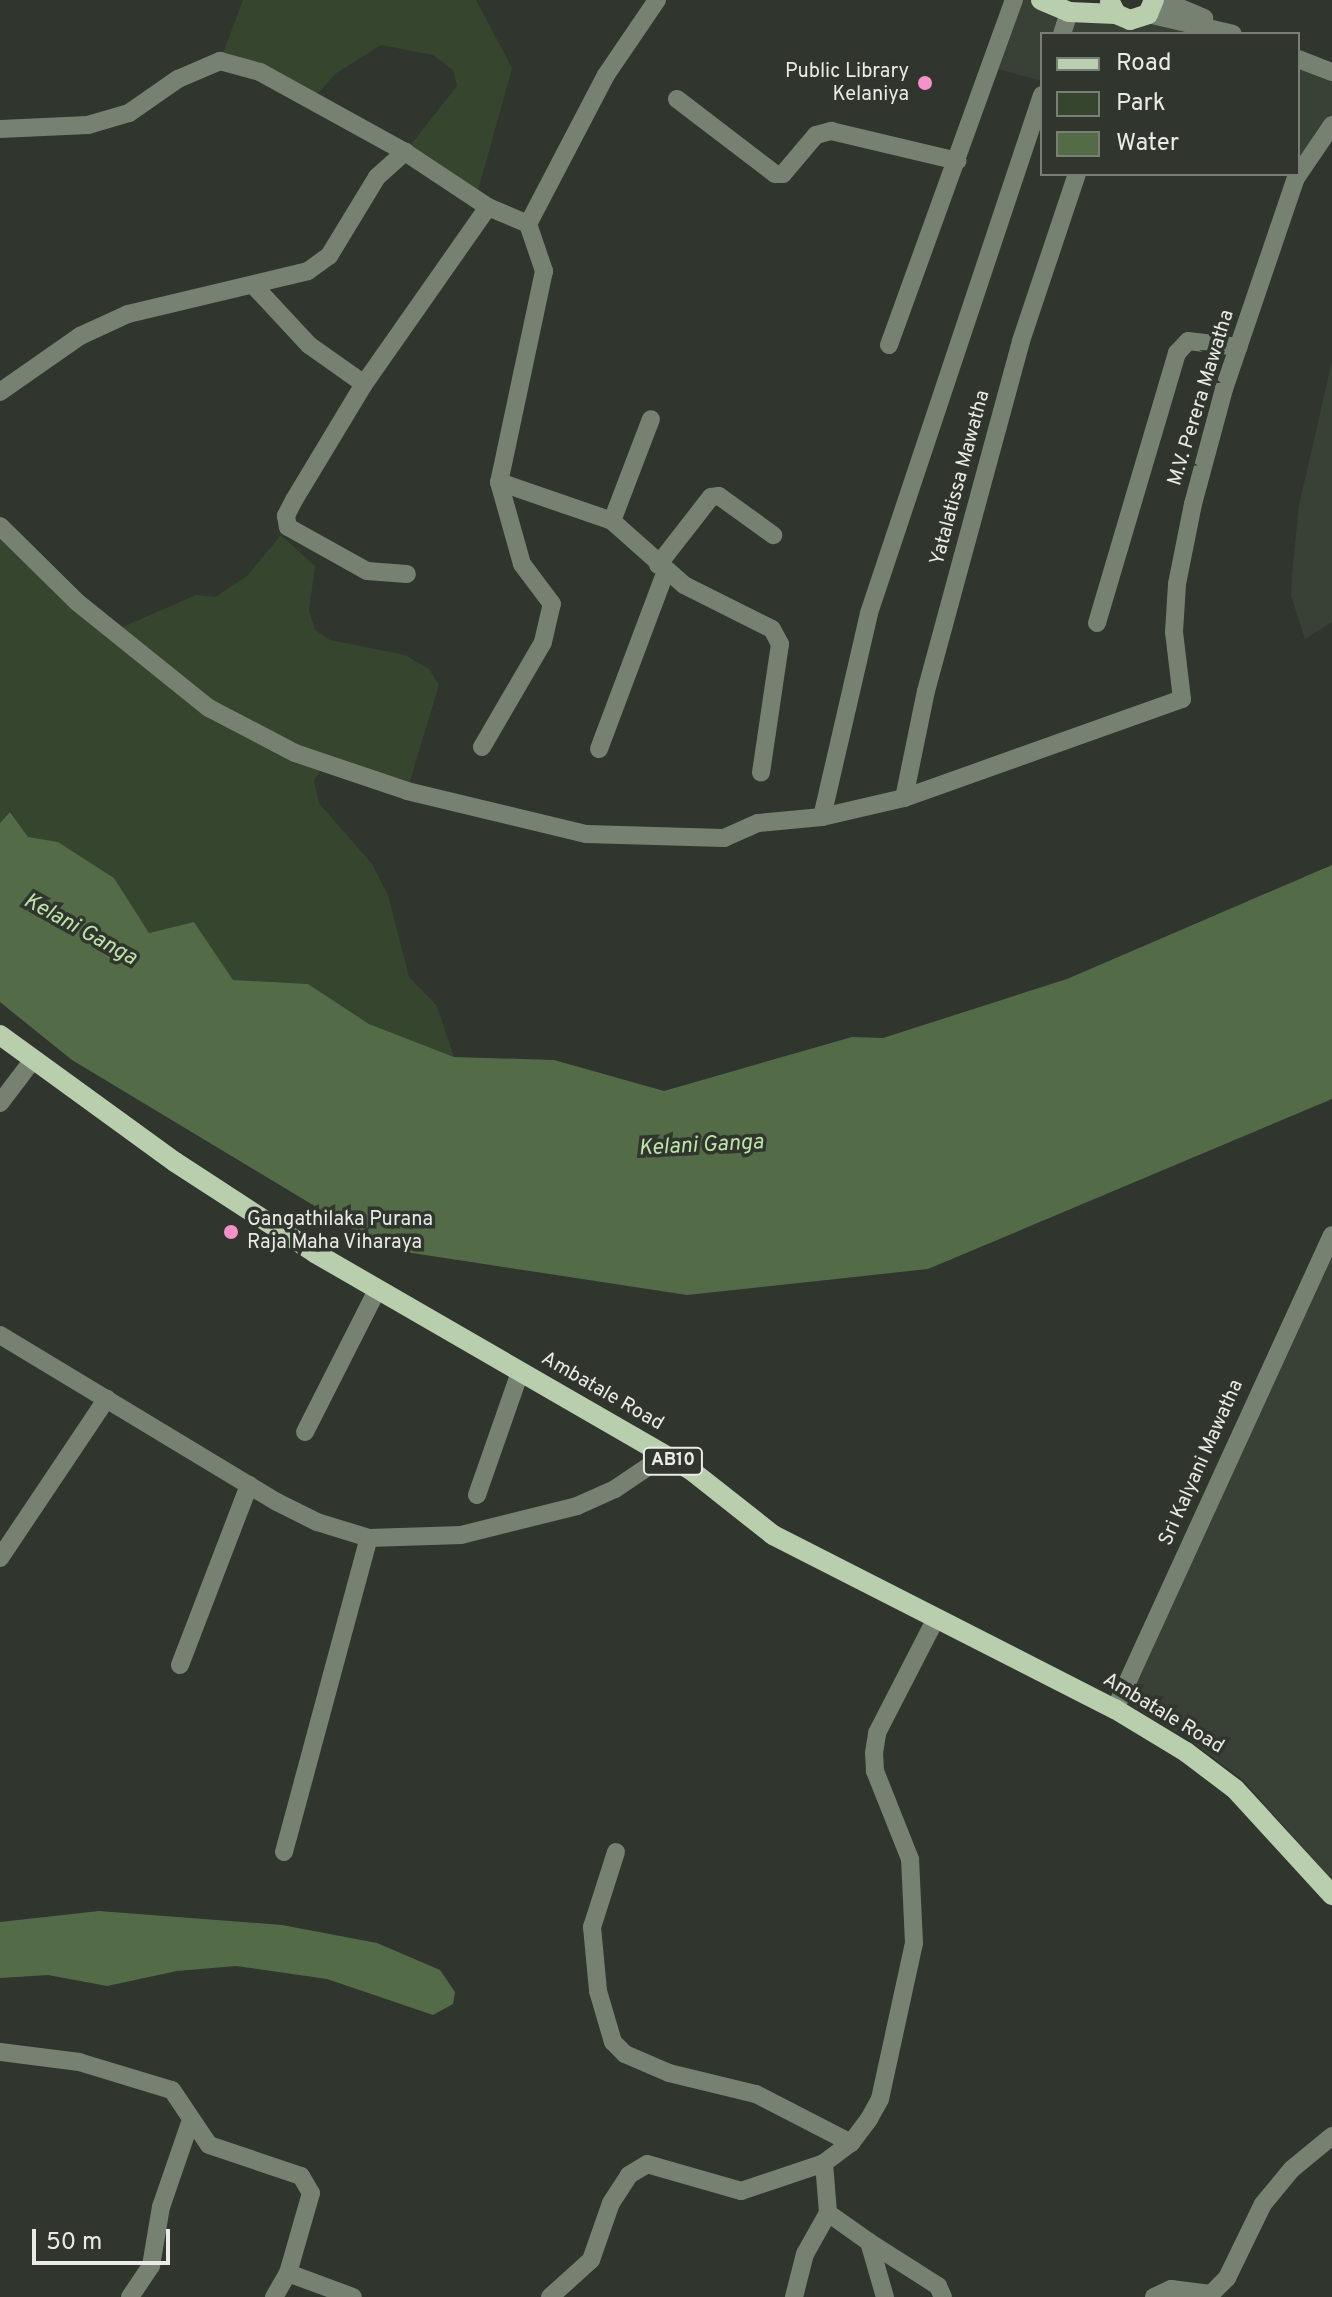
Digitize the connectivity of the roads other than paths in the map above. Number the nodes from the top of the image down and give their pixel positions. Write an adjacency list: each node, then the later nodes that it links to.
1 (657, 0): 21 (street)
2 (1014, 0): 16 (street)
3 (1041, 0): 5 (main road)
4 (1155, 5): 6 (main road); 8 (street)
5 (1069, 12): 6 (main road); 7 (street)
6 (1117, 17)
7 (1063, 32)
8 (1230, 32)
9 (1300, 60): 10 (street)
10 (1332, 72)
11 (677, 99): 16 (street)
12 (1040, 101): 39 (street)
13 (1332, 125): 17 (street, M.V. Perera Mawatha)
14 (0, 129): 15 (street)
15 (405, 152): 20 (street); 22 (street)
16 (958, 161): 23 (street)
17 (1300, 172)
18 (1076, 176): 38 (street, Yatalatissa Mawatha)
19 (1297, 176): 24 (street, M.V. Perera Mawatha)
20 (488, 207): 21 (street); 25 (street)
21 (528, 224): 28 (street)
22 (255, 287): 25 (street); 26 (street)
23 (889, 345)
24 (1239, 347): 34 (street); 38 (street, M.V. Perera Mawatha)
25 (364, 384): 33 (street)
26 (0, 392)
27 (651, 419): 29 (street)
28 (499, 482): 29 (street); 35 (street)
29 (612, 521): 32 (street)
30 (0, 526): 39 (street)
31 (773, 535): 32 (street)
32 (662, 568): 36 (street); 37 (street)
33 (407, 574)
34 (1097, 623)
35 (482, 747)
36 (599, 749)
37 (761, 773)
38 (904, 798): 39 (street)
39 (822, 817)
40 (0, 1035): 41 (main road, Ambatale Road / AB10)
41 (32, 1061): 42 (street); 44 (main road, Ambatale Road / AB10)
42 (0, 1103)
43 (1332, 1235): 56 (street, Sri Kalyani Mawatha)
44 (377, 1290): 46 (main road, Ambatale Road / AB10); 48 (street)
45 (0, 1335): 47 (street)
46 (520, 1372): 49 (main road, Ambatale Road / AB10); 51 (street)
47 (107, 1398): 50 (street); 53 (street)
48 (305, 1432)
49 (664, 1456): 52 (street); 54 (main road, Ambatale Road / AB10)
50 (249, 1485): 52 (street); 55 (street)
51 (477, 1495)
52 (369, 1538): 57 (street)
53 (0, 1558)
54 (934, 1622): 56 (main road, Ambatale Road / AB10); 63 (street)
55 (180, 1665)
56 (1115, 1709): 59 (main road, Ambatale Road / AB10)
57 (284, 1852)
58 (616, 1852): 63 (street)
59 (1332, 1895)
60 (0, 2052): 61 (street)
61 (190, 2123): 67 (street); 68 (street)
62 (1332, 2136): 75 (street)
63 (851, 2143): 64 (street)
64 (824, 2163): 65 (street); 71 (street)
65 (828, 2213): 66 (street); 72 (street)
66 (869, 2242): 73 (street); 74 (street)
67 (288, 2273): 69 (street); 70 (street)
68 (130, 2297)
69 (274, 2297)
70 (353, 2297)
71 (550, 2297)
72 (794, 2297)
73 (885, 2297)
74 (943, 2297)
75 (1154, 2297)

